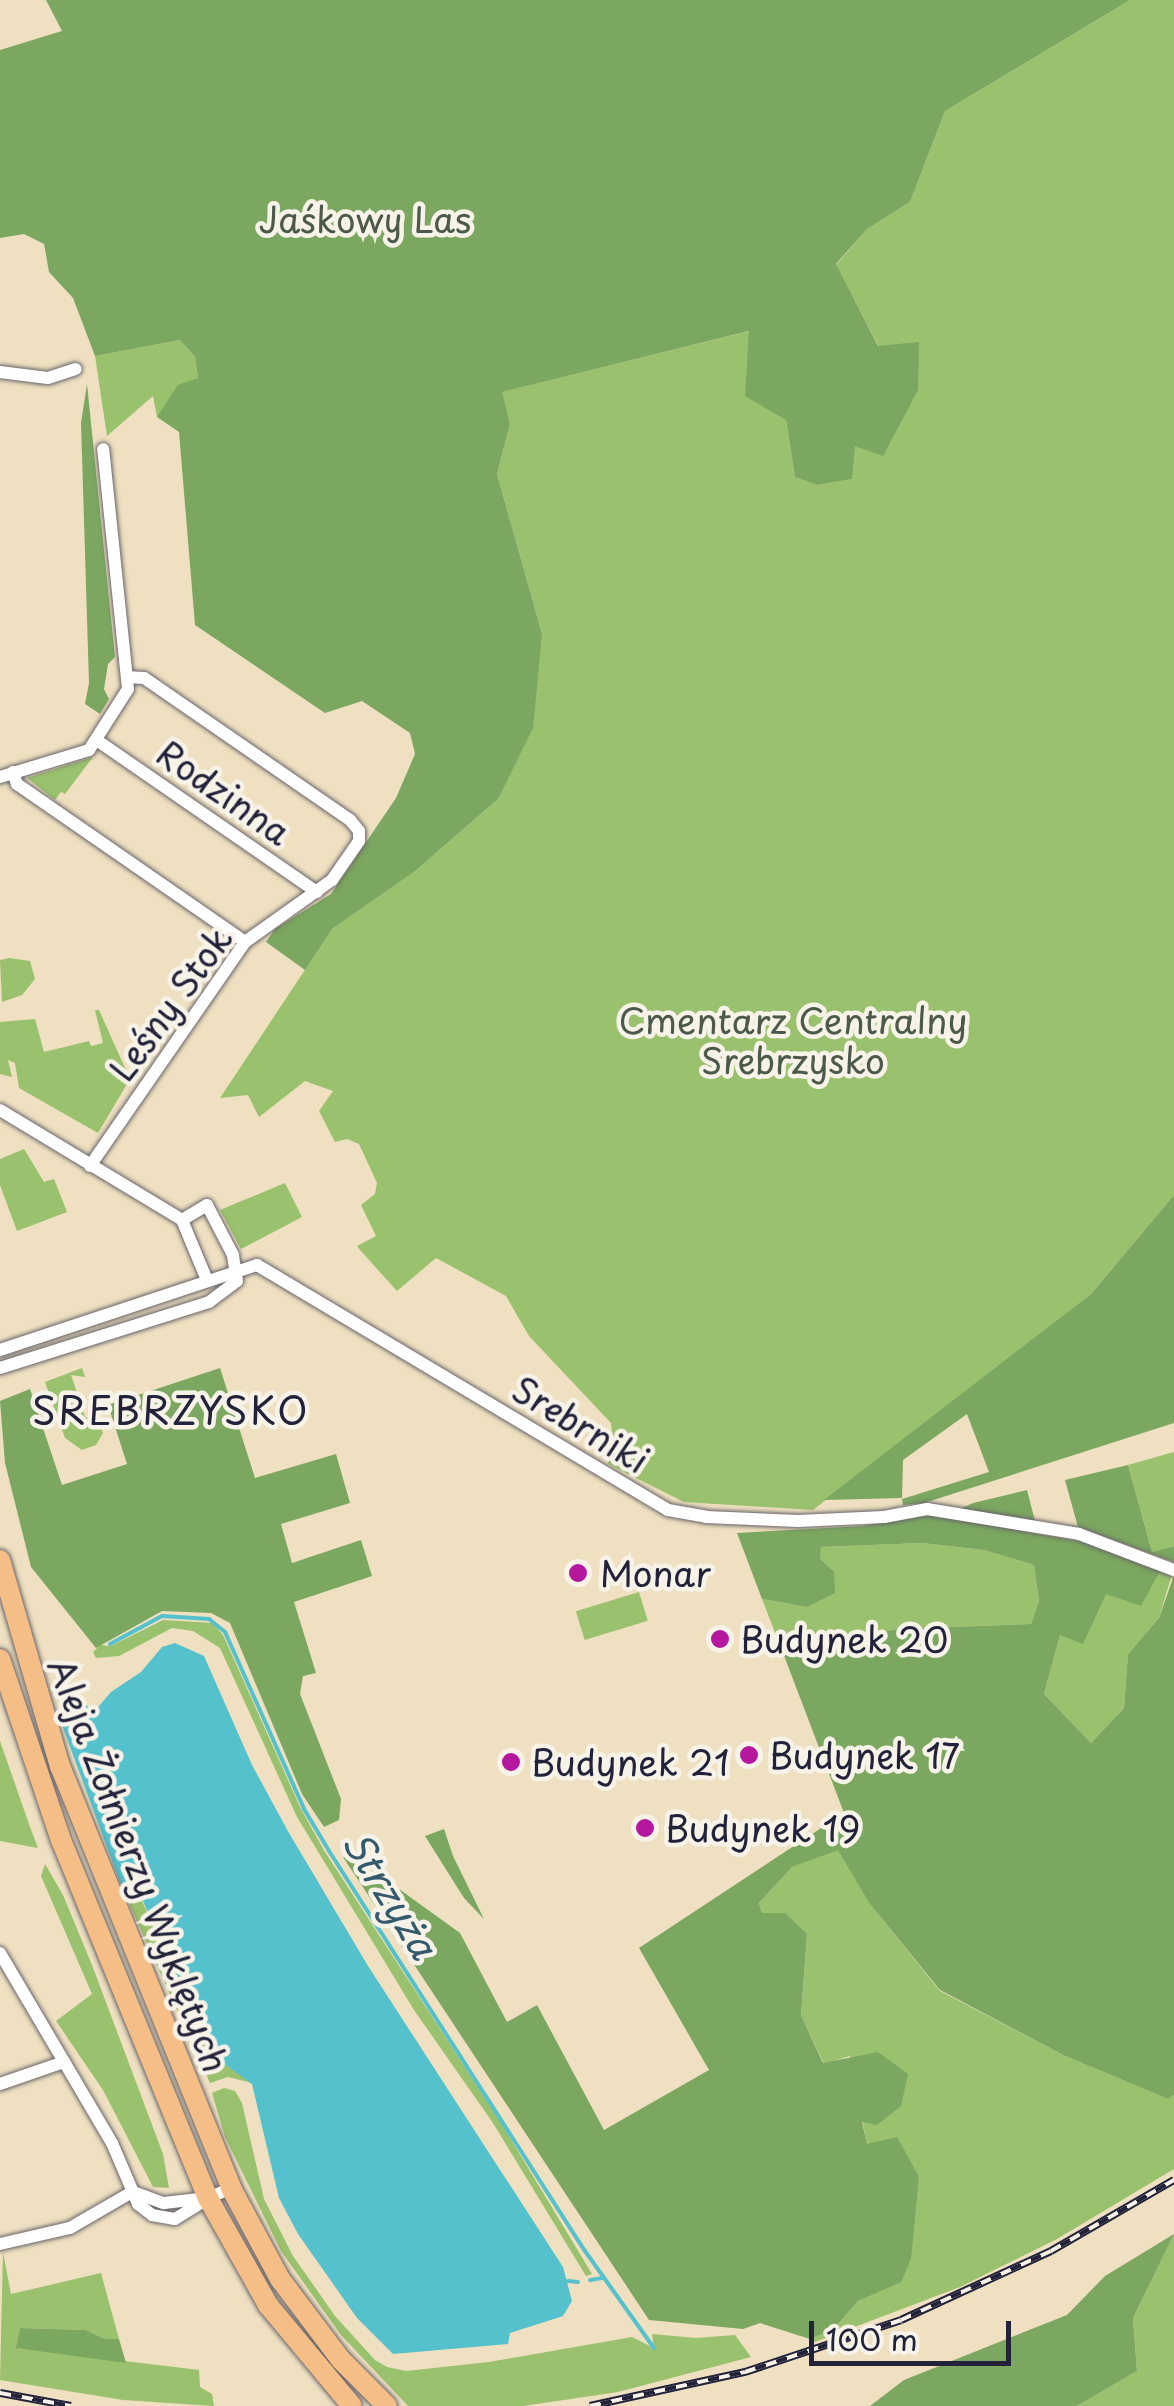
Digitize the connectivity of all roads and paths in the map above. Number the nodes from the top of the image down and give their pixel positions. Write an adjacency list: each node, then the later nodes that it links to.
1 (76, 369): 2 (street)
2 (0, 372)
3 (103, 449): 4 (street)
4 (128, 677): 5 (street); 7 (street, Leśny Stok)
5 (98, 741): 6 (street); 7 (street, Rodzinna)
6 (7, 774): 8 (street)
7 (317, 892): 8 (street, Leśny Stok)
8 (244, 942): 10 (street, Leśny Stok)
9 (0, 1110): 10 (street)
10 (90, 1166): 11 (street)
11 (182, 1220): 12 (street); 13 (street)
12 (237, 1268): 13 (street); 15 (street); 19 (street, Srebrniki)
13 (207, 1280): 14 (street)
14 (75, 1326): 15 (street); 16 (street)
15 (80, 1342): 17 (street)
16 (0, 1350)
17 (0, 1368)
18 (0, 1560): 24 (main road, Aleja Żołnierzy Wyklętych)
19 (1174, 1570)
20 (0, 1658): 26 (main road, Aleja Żołnierzy Wyklętych)
21 (0, 1953): 22 (street)
22 (64, 2062): 23 (street); 25 (street)
23 (0, 2084)
24 (231, 2188): 26 (street); 29 (main road, Aleja Żołnierzy Wyklętych)
25 (132, 2192): 26 (street); 27 (street)
26 (208, 2198): 28 (main road, Aleja Żołnierzy Wyklętych)
27 (0, 2244)
28 (352, 2406)
29 (387, 2406)

